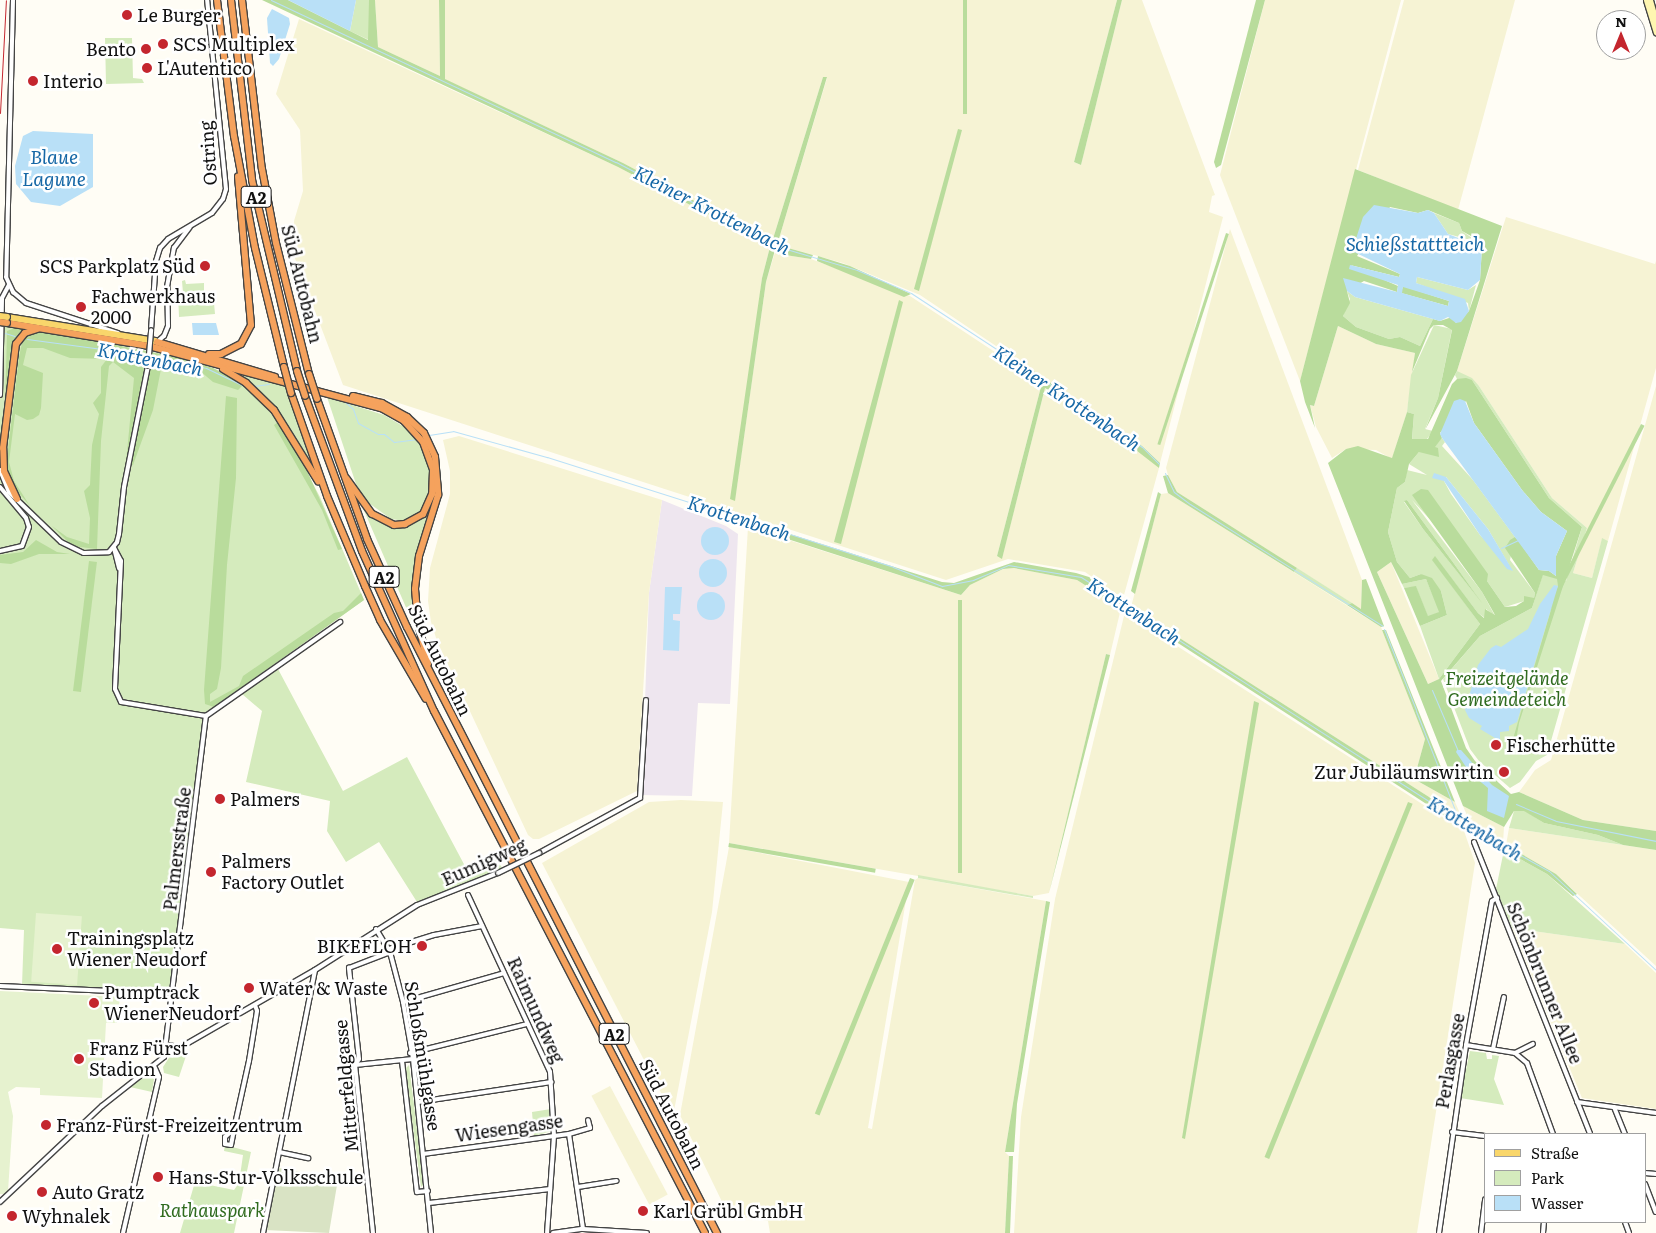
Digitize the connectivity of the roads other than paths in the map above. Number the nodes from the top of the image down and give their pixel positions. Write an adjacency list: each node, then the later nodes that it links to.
1 (13, 0): 12 (street)
2 (207, 0): 11 (street, Ostring)
3 (217, 0): 10 (highway)
4 (231, 0): 33 (highway, Süd Autobahn / A2, bridge)
5 (242, 0): 24 (highway, Süd Autobahn / A2, bridge)
6 (1646, 0): 9 (main road)
7 (1650, 0): 8 (main road)
8 (1656, 21)
9 (1656, 32)
10 (234, 136): 18 (highway); 26 (highway, bridge)
11 (192, 225): 17 (street); 28 (street, Ostring, bridge)
12 (9, 285): 16 (street); 20 (street)
13 (0, 316): 14 (main road, bridge)
14 (5, 321): 15 (highway); 16 (main road)
15 (55, 329): 19 (highway); 27 (highway)
16 (118, 333): 17 (main road)
17 (157, 342): 18 (highway)
18 (191, 350): 21 (highway)
19 (196, 359): 21 (highway); 26 (highway)
20 (0, 395)
21 (417, 430): 22 (highway)
22 (426, 441): 24 (highway); 31 (highway)
23 (0, 470): 27 (street)
24 (343, 475): 31 (highway, Süd Autobahn / A2)
25 (0, 487): 29 (street)
26 (327, 496): 33 (highway)
27 (17, 499): 28 (street)
28 (114, 548): 34 (street)
29 (0, 551)
30 (340, 622): 34 (street)
31 (431, 677): 95 (highway, Süd Autobahn / A2)
32 (646, 700): 39 (street, Eumigweg, bridge)
33 (434, 711): 94 (highway, Süd Autobahn / A2)
34 (206, 716): 44 (street, Palmersstraße)
35 (1474, 842): 37 (street, Schönbrunner Allee)
36 (468, 895): 38 (street, Raimundweg)
37 (1497, 898): 51 (street, Perlasgasse); 61 (street, Schönbrunner Allee)
38 (482, 926): 40 (street); 42 (street, Raimundweg)
39 (376, 929): 40 (street, Schloßmühlgasse); 41 (street, Eumigweg)
40 (390, 950): 46 (street, Schloßmühlgasse); 57 (street, Mitterfeldgasse)
41 (315, 970): 47 (street, Eumigweg); 73 (street)
42 (504, 973): 46 (street); 48 (street, Raimundweg)
43 (0, 986): 44 (street)
44 (173, 994): 49 (street, Palmersstraße)
45 (1504, 997): 52 (street)
46 (403, 1002): 54 (street, Schloßmühlgasse)
47 (255, 1005): 49 (street, Eumigweg); 65 (street)
48 (527, 1024): 54 (street); 59 (street, Raimundweg)
49 (166, 1044): 58 (street)
50 (1533, 1044): 53 (street)
51 (1466, 1045): 52 (street); 66 (street, Perlasgasse)
52 (1493, 1049): 53 (street)
53 (1515, 1052): 67 (street)
54 (410, 1053): 55 (street, Schloßmühlgasse)
55 (413, 1059): 56 (street); 60 (street, Schloßmühlgasse)
56 (402, 1061): 57 (street); 80 (street, Schloßmühlgasse)
57 (355, 1065): 89 (street, Mitterfeldgasse)
58 (154, 1066): 81 (street); 87 (street)
59 (552, 1082): 60 (street); 71 (street, Raimundweg)
60 (418, 1102): 74 (street, Schloßmühlgasse)
61 (1577, 1102): 62 (street); 68 (street, Schönbrunner Allee)
62 (1614, 1107): 63 (street); 69 (street)
63 (1656, 1113)
64 (588, 1120): 70 (street, Wiesengasse)
65 (234, 1128)
66 (1452, 1132): 72 (street); 96 (street, Perlasgasse)
67 (1553, 1133)
68 (1590, 1133)
69 (1625, 1133)
70 (569, 1134): 71 (street, Wiesengasse); 77 (street)
71 (554, 1136): 74 (street, Wiesengasse); 79 (street, Raimundweg)
72 (1484, 1136)
73 (279, 1152): 75 (street); 88 (street)
74 (423, 1154): 80 (street, Schloßmühlgasse)
75 (308, 1158)
76 (617, 1180): 77 (street)
77 (578, 1187): 85 (street)
78 (1646, 1187): 84 (street)
79 (550, 1189): 82 (street); 91 (street, Raimundweg)
80 (428, 1191): 82 (street, Schloßmühlgasse)
81 (0, 1202)
82 (429, 1203): 90 (street, Schloßmühlgasse)
83 (1484, 1208): 97 (street)
84 (1656, 1212)
85 (583, 1229): 86 (street); 92 (street)
86 (610, 1232): 93 (street)
87 (123, 1233)
88 (263, 1233)
89 (373, 1233)
90 (431, 1233)
91 (547, 1233)
92 (553, 1233)
93 (647, 1233)
94 (705, 1233)
95 (717, 1233)
96 (1439, 1233)
97 (1481, 1233)

